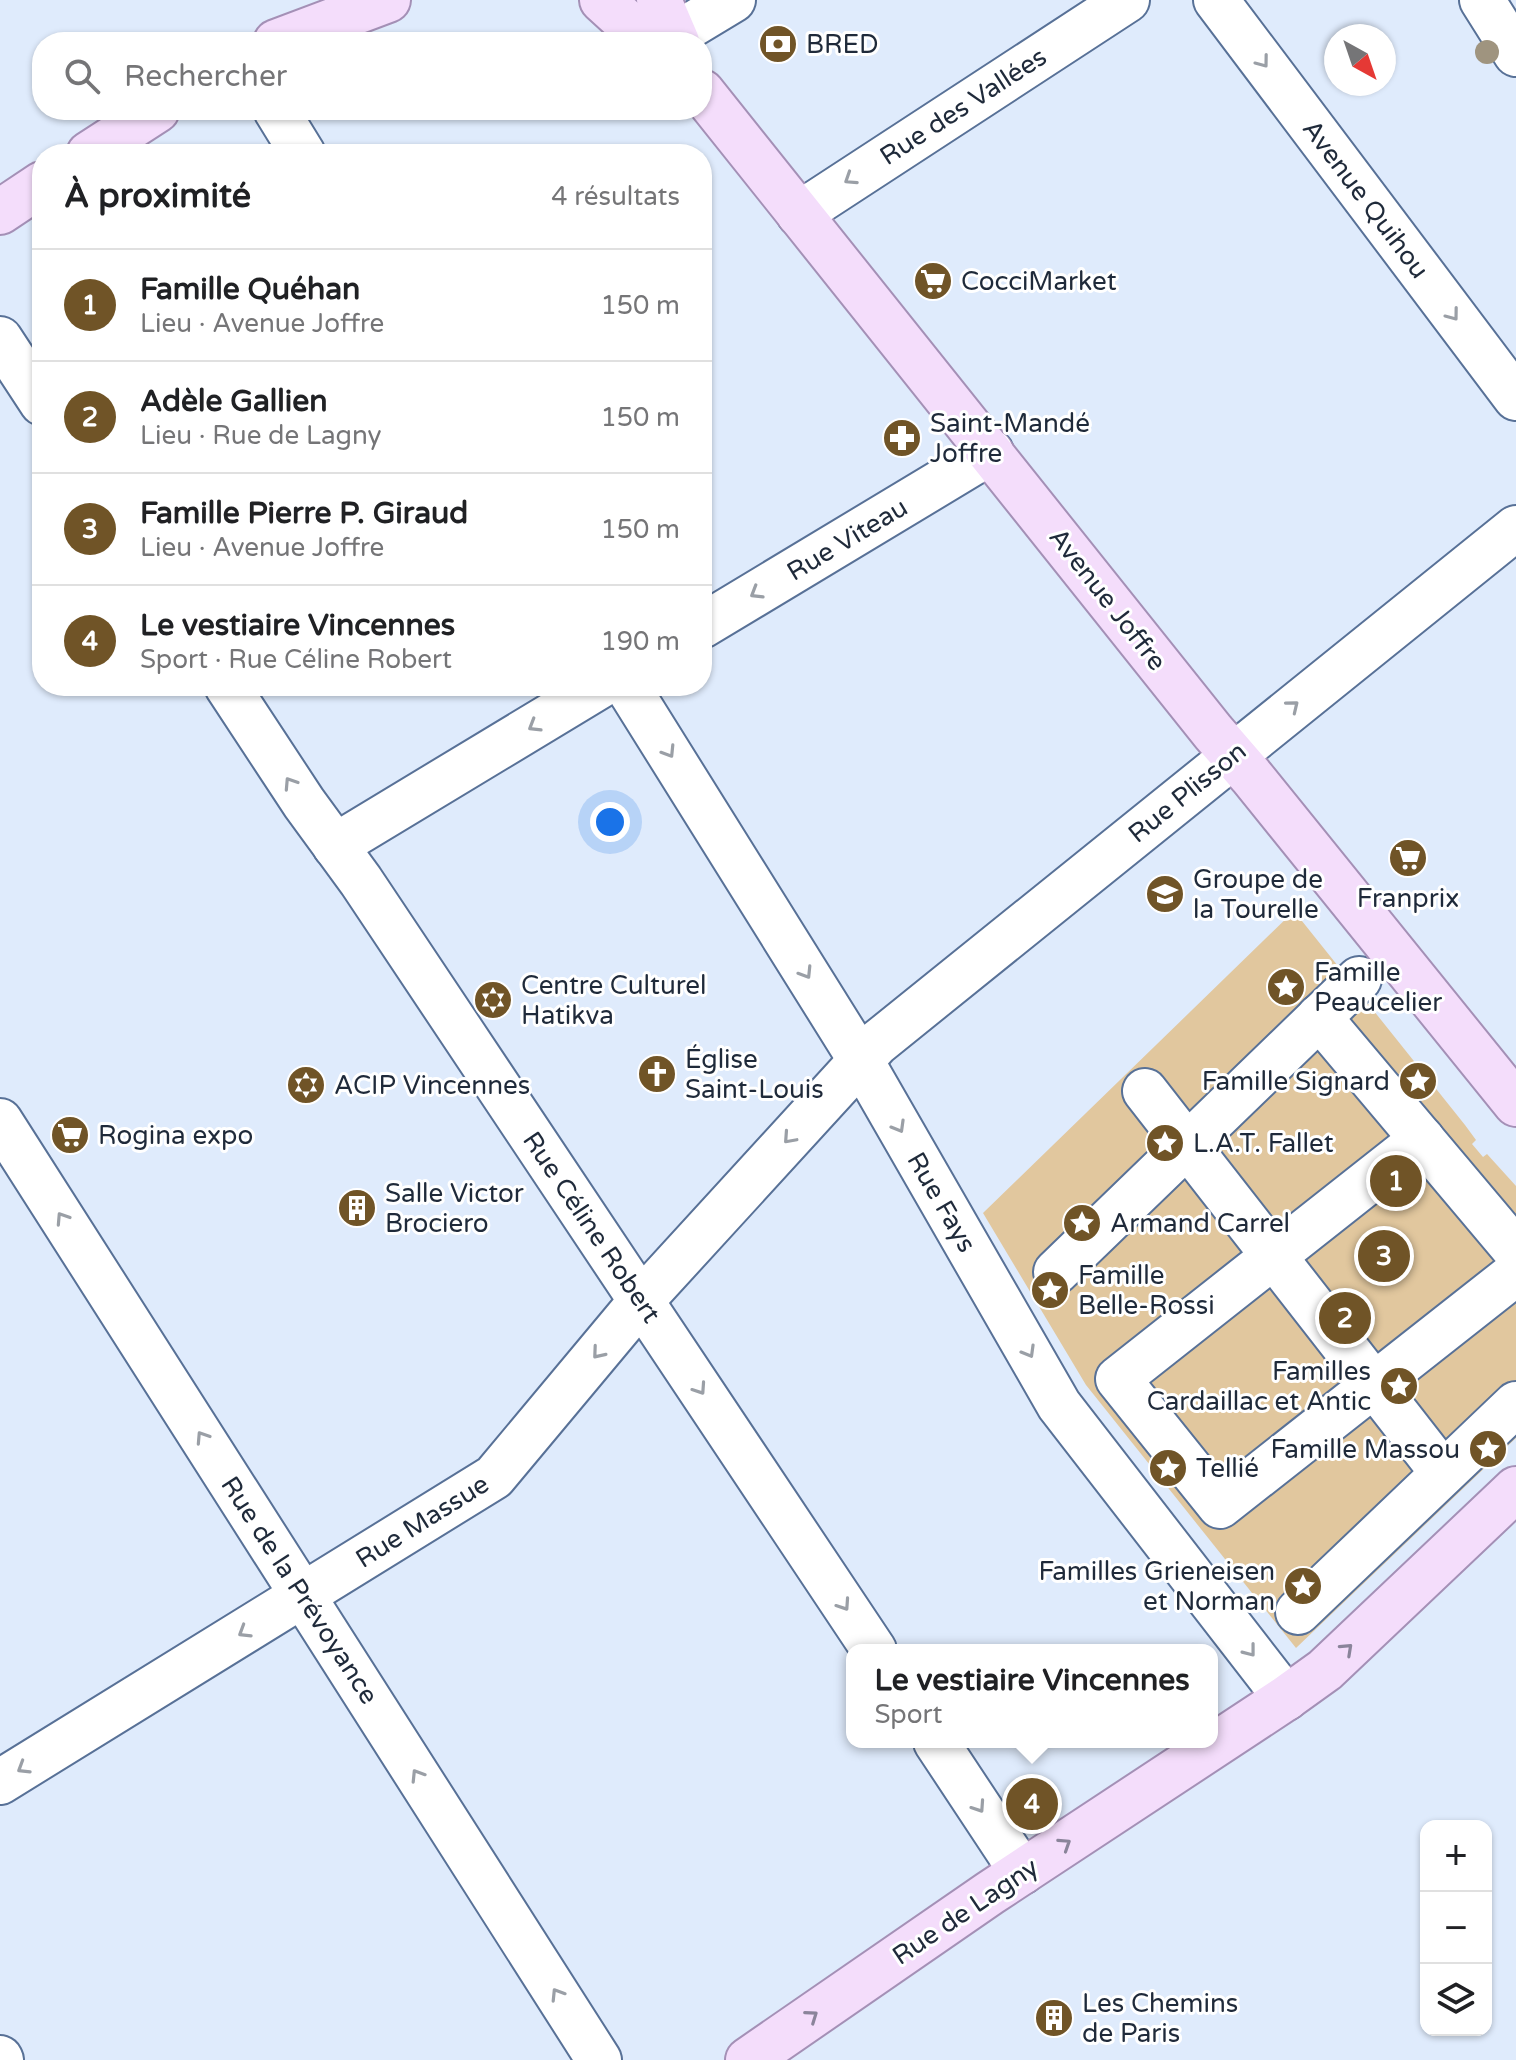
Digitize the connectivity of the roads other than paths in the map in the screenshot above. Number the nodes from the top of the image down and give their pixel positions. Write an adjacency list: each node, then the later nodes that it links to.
1 (312, 0): 9 (main road)
2 (602, 0): 8 (main road)
3 (733, 0): 8 (street)
4 (1127, 0): 19 (street, Rue des Vallées, one-way to 19)
5 (1216, 0): 22 (street, Avenue Quihou, one-way to 22)
6 (1482, 0): 11 (street)
7 (384, 1): 10 (main road)
8 (665, 30)
9 (272, 32)
10 (302, 32)
11 (1516, 54)
12 (712, 105): 19 (main road, Avenue Joffre)
13 (142, 120): 15 (main road)
14 (282, 120): 16 (street)
15 (104, 144)
16 (297, 144)
17 (32, 191): 18 (main road)
18 (0, 212)
19 (799, 214): 23 (main road, Avenue Joffre)
20 (0, 339): 21 (street)
21 (32, 388)
22 (1516, 398)
23 (991, 452): 25 (street, Rue Viteau, one-way to 25); 29 (main road, Avenue Joffre)
24 (1516, 528): 29 (street, Rue Plisson, one-way to 24)
25 (712, 620)
26 (234, 696): 30 (street, Rue Céline Robert, one-way to 26)
27 (583, 696): 30 (street, one-way to 30)
28 (633, 696): 33 (street, Rue Fays, one-way to 33)
29 (1232, 754): 33 (street, Rue Plisson); 35 (main road, Avenue Joffre)
30 (335, 846): 43 (street, Rue Céline Robert)
31 (1359, 979): 32 (street)
32 (1319, 1017): 37 (street); 38 (street)
33 (860, 1059): 43 (street, Rue Massue, one-way to 43); 51 (street, Rue Fays, one-way to 51)
34 (1145, 1091): 38 (street)
35 (1516, 1104)
36 (0, 1121): 48 (street, Rue de la Prévoyance, one-way to 36)
37 (1422, 1139): 39 (street); 40 (street)
38 (1186, 1145): 40 (street); 41 (street)
39 (1516, 1251)
40 (1273, 1256): 44 (street); 44 (street)
41 (1056, 1272)
42 (1516, 1273): 44 (street)
43 (641, 1301): 48 (street, Rue Massue, one-way to 48); 50 (street, Rue Céline Robert, one-way to 50)
44 (1373, 1385): 46 (street)
45 (1516, 1404): 46 (street)
46 (1443, 1473): 49 (street)
47 (1516, 1489): 51 (main road, Rue de Lagny, one-way to 47)
48 (303, 1595): 55 (street, Rue Massue, one-way to 55); 57 (street, Rue de la Prévoyance, one-way to 48)
49 (1298, 1612)
50 (870, 1644)
51 (1286, 1698): 52 (main road, Rue de Lagny, one-way to 51)
52 (1218, 1743)
53 (940, 1748): 56 (street, one-way to 56)
54 (1210, 1748): 56 (main road, Rue de Lagny, one-way to 54)
55 (0, 1782)
56 (1022, 1872): 58 (main road, Rue de Lagny, one-way to 56)
57 (599, 2060)
58 (748, 2060)

